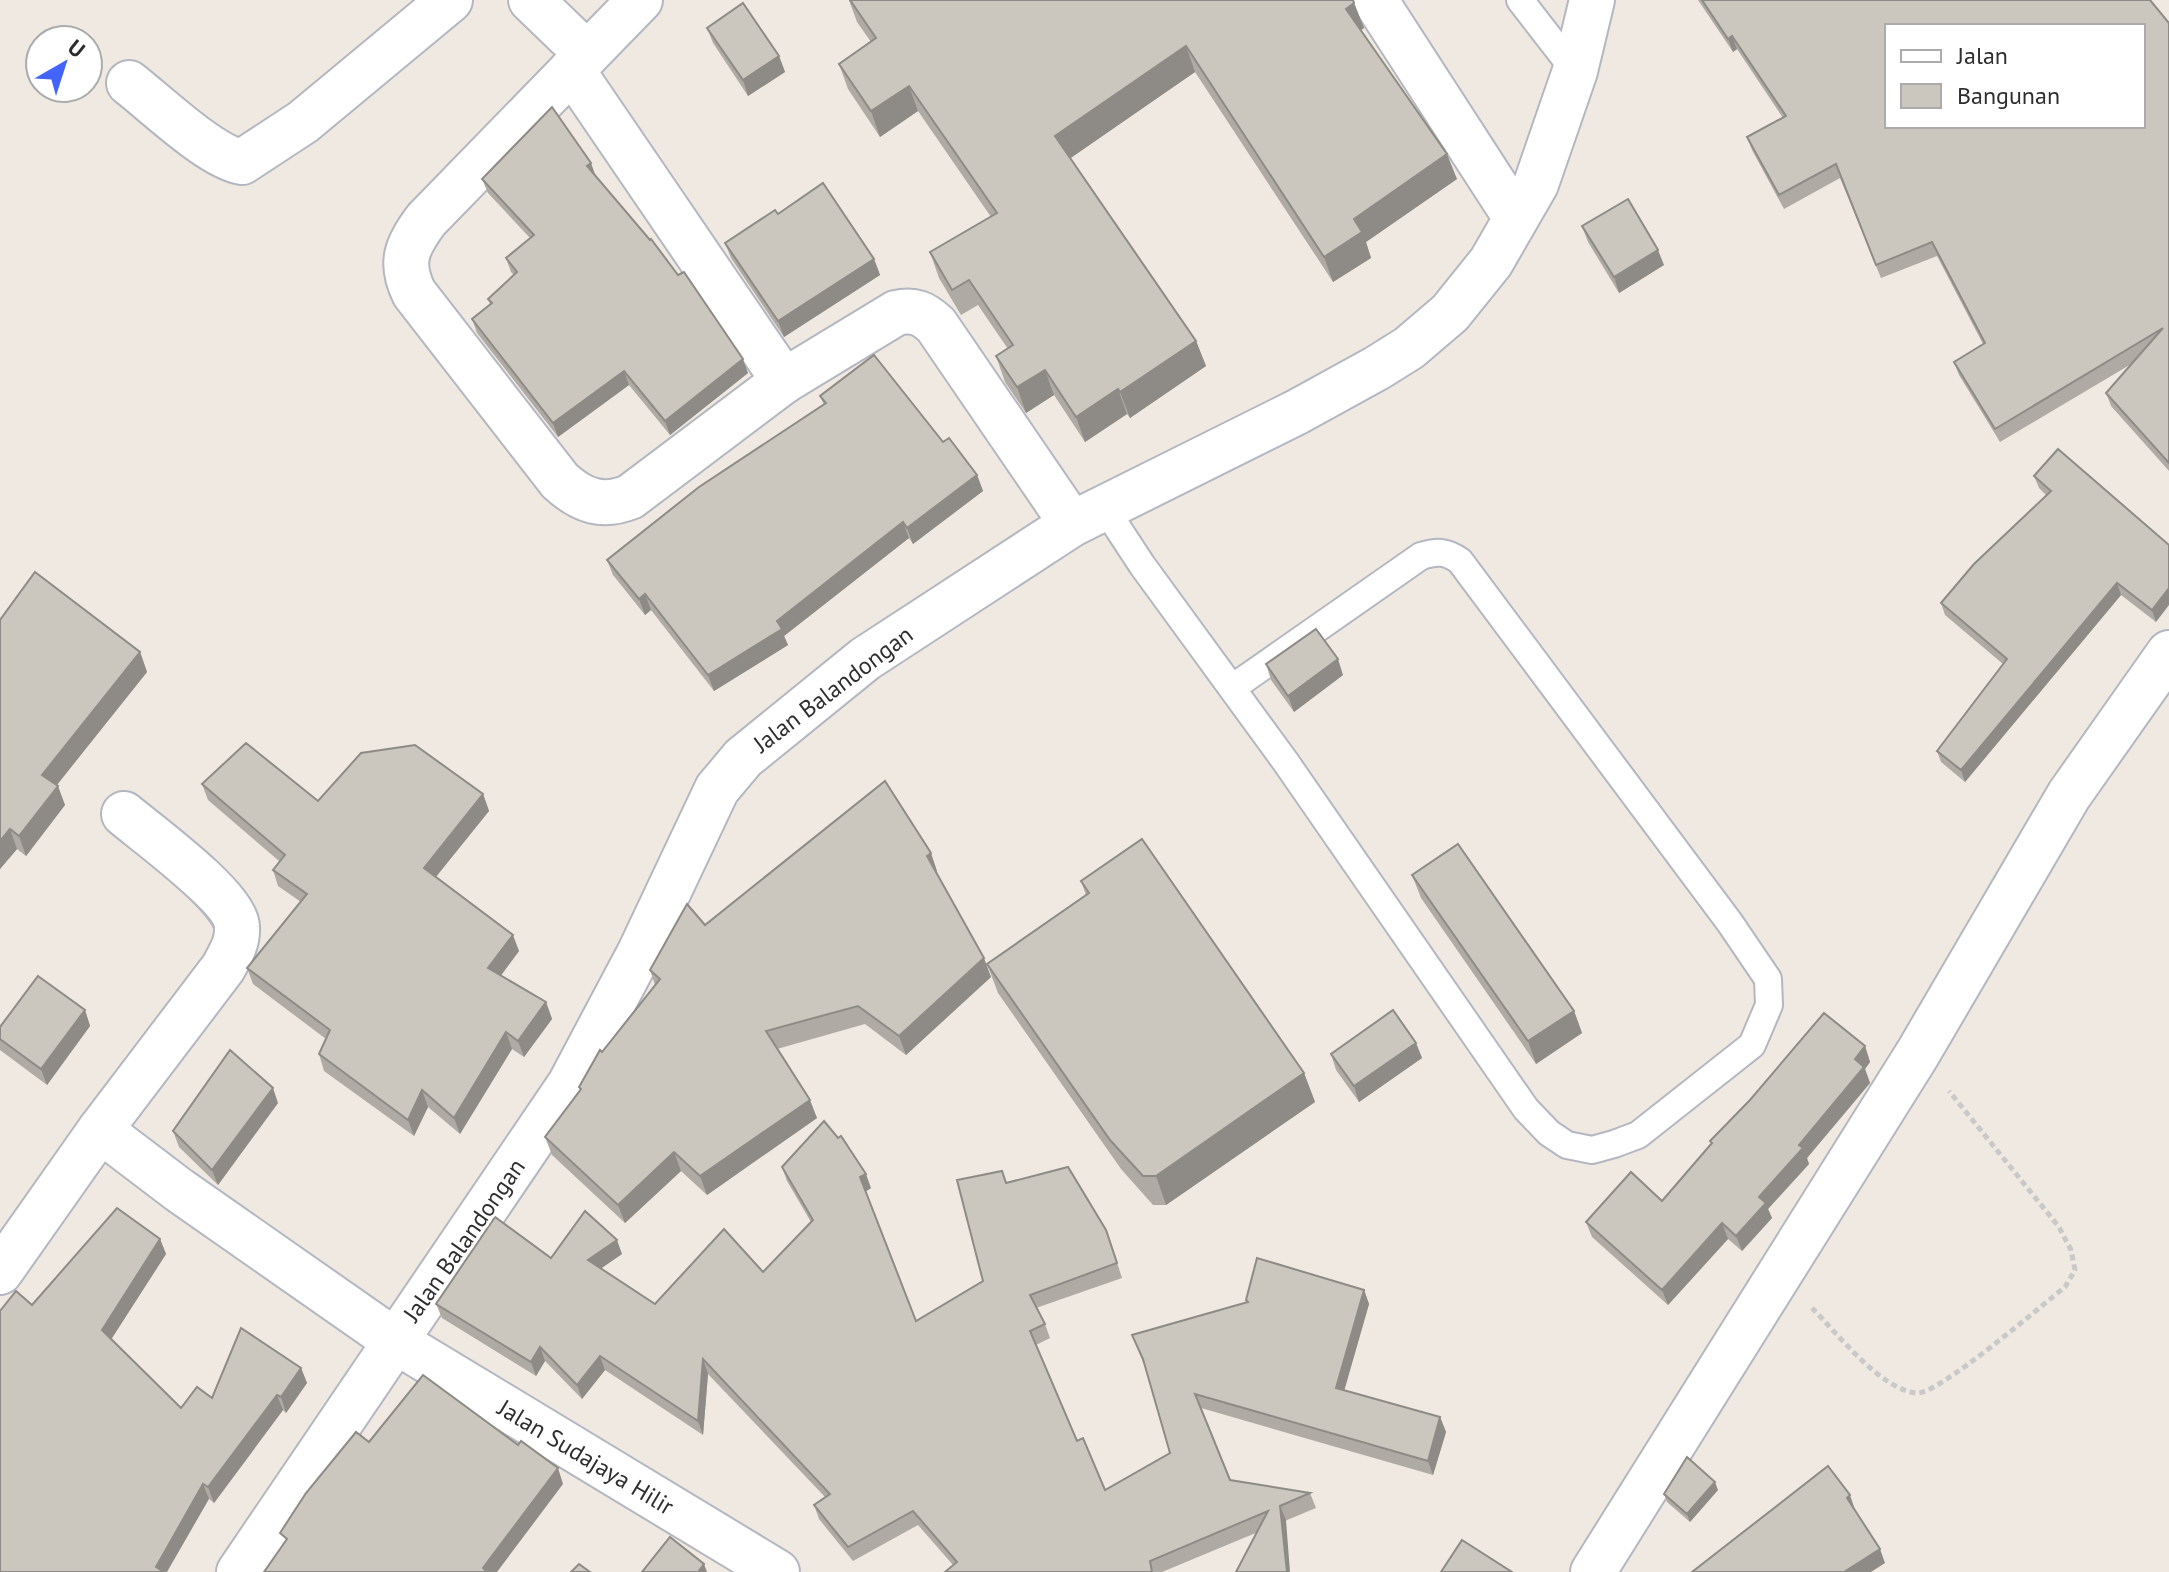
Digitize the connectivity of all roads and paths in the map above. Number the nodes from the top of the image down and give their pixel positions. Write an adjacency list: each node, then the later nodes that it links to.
1 (450, 0): 9 (street)
2 (531, 0): 7 (street)
3 (640, 0): 7 (street)
4 (1375, 0): 10 (street)
5 (1520, 0): 8 (lane)
6 (1592, 0): 8 (street, Jalan Balandongan)
7 (579, 62): 11 (street); 11 (street)
8 (1575, 71): 10 (street, Jalan Balandongan)
9 (129, 83)
10 (1516, 218): 12 (street, Jalan Balandongan)
11 (784, 381): 12 (street)
12 (1088, 515): 14 (lane); 20 (street, Jalan Balandongan)
13 (2169, 653): 16 (street)
14 (1232, 688): 14 (lane)
15 (124, 814): 17 (street)
16 (1918, 1053): 19 (street); 19 (path)
17 (100, 1130): 18 (street); 20 (street, Jalan Sudajaya Hilir)
18 (0, 1272)
19 (1778, 1275): 23 (street)
20 (395, 1341): 21 (street, Jalan Balandongan); 22 (street, Jalan Sudajaya Hilir)
21 (239, 1572)
22 (777, 1572)
23 (1593, 1572)

